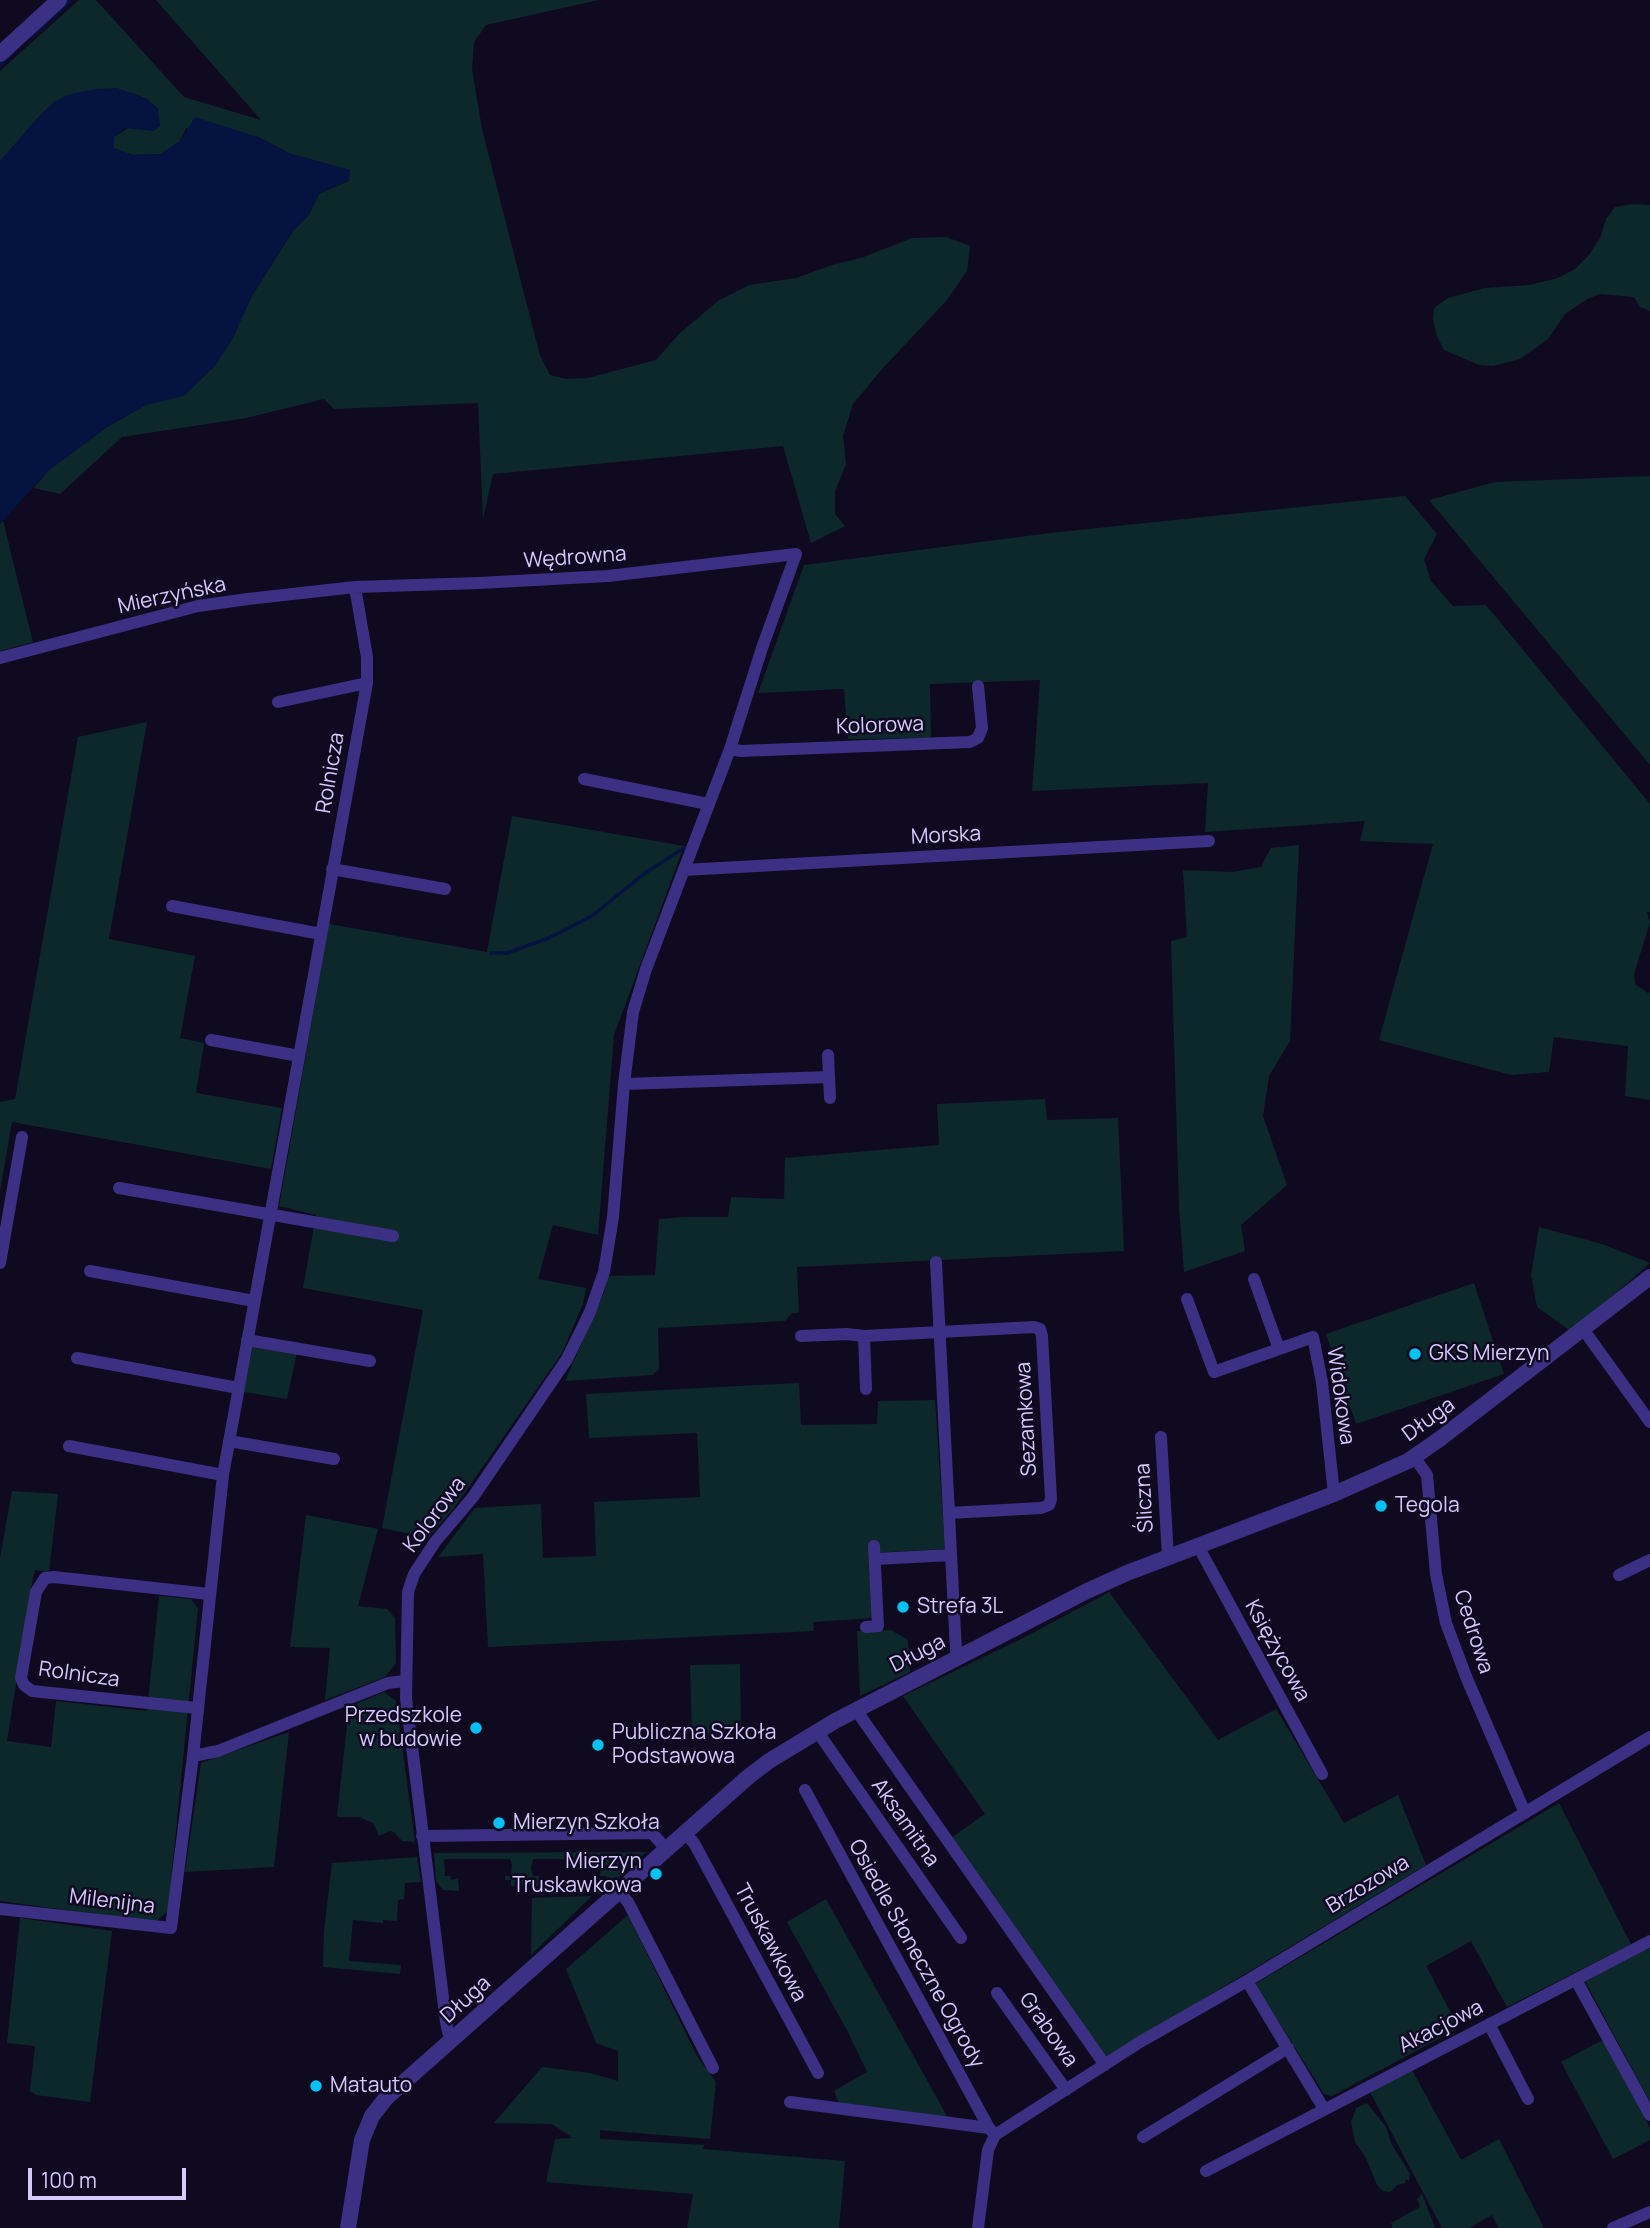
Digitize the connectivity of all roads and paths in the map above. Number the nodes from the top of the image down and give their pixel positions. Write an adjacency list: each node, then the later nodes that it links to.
1 (60, 0): 2 (street)
2 (0, 54)
3 (796, 554): 4 (street, Wędrowna); 9 (street, Kolorowa)
4 (355, 587): 5 (street, Mierzyńska); 6 (street, Rolnicza)
5 (0, 658)
6 (367, 683): 8 (street); 13 (street, Rolnicza)
7 (978, 686): 9 (street, Kolorowa)
8 (278, 702)
9 (730, 749): 11 (street, Kolorowa)
10 (583, 779): 11 (street)
11 (708, 804): 14 (street, Kolorowa)
12 (1209, 841): 14 (street, Morska)
13 (332, 869): 15 (street); 17 (street, Rolnicza)
14 (684, 870): 22 (street, Kolorowa)
15 (445, 889)
16 (172, 906): 17 (street)
17 (321, 934): 20 (street, Rolnicza)
18 (211, 1040): 20 (street)
19 (828, 1055): 21 (street)
20 (299, 1056): 26 (street, Rolnicza)
21 (829, 1077): 22 (street); 23 (street)
22 (624, 1084): 64 (street, Kolorowa)
23 (830, 1098)
24 (22, 1137): 29 (street)
25 (119, 1188): 26 (street)
26 (270, 1215): 27 (street); 34 (street, Rolnicza)
27 (393, 1236)
28 (936, 1262): 36 (street)
29 (0, 1263)
30 (90, 1271): 34 (street)
31 (1650, 1277): 35 (street, Długa)
32 (1254, 1279): 40 (street)
33 (1187, 1299): 40 (street, Widokowa)
34 (254, 1301): 39 (street, Rolnicza)
35 (1583, 1329): 45 (street); 49 (street, Długa)
36 (940, 1331): 38 (street, Sezamkowa); 53 (street); 53 (street, Sezamkowa)
37 (802, 1336): 38 (street, Sezamkowa)
38 (864, 1336): 44 (street)
39 (247, 1340): 42 (street); 43 (street, Rolnicza)
40 (1279, 1349): 52 (street, Widokowa)
41 (77, 1358): 43 (street)
42 (370, 1361)
43 (239, 1388): 47 (street, Rolnicza)
44 (866, 1389)
45 (1650, 1422)
46 (1161, 1437): 57 (street, Śliczna)
47 (229, 1441): 50 (street); 51 (street, Rolnicza)
48 (69, 1446): 51 (street)
49 (1414, 1457): 52 (street, Długa); 72 (street, Cedrowa)
50 (334, 1459)
51 (223, 1475): 61 (street, Rolnicza)
52 (1334, 1494): 55 (street, Długa)
53 (949, 1513): 56 (street)
54 (874, 1545): 58 (street)
55 (1198, 1546): 57 (street, Długa); 70 (street, Księżycowa)
56 (951, 1555): 58 (street); 63 (street)
57 (1168, 1558): 63 (street, Długa)
58 (875, 1559): 62 (street)
59 (1650, 1559): 60 (street)
60 (1619, 1575)
61 (209, 1594): 65 (street, Rolnicza); 65 (street, Rolnicza)
62 (866, 1627)
63 (959, 1657): 66 (street, Długa)
64 (405, 1681): 69 (street); 74 (street, Kolorowa)
65 (197, 1708): 69 (street, Rolnicza)
66 (856, 1710): 67 (street, Długa); 87 (street)
67 (817, 1731): 73 (street, Długa); 79 (street, Aksamitna)
68 (1648, 1743): 72 (street, Brzozowa)
69 (193, 1756): 76 (street, Rolnicza)
70 (1322, 1774)
71 (805, 1790): 95 (street, Osiedle Słoneczne Ogrody)
72 (1525, 1813): 82 (street, Brzozowa)
73 (685, 1833): 75 (street, Długa); 89 (street, Truskawkowa)
74 (422, 1836): 75 (street); 85 (street, Kolorowa)
75 (666, 1849): 77 (street, Długa)
76 (177, 1879): 78 (street, Milenijna)
77 (619, 1891): 85 (street, Długa); 88 (street)
78 (0, 1909)
79 (961, 1938)
80 (1650, 1941): 81 (street, Akacjowa)
81 (1576, 1980): 84 (street, Akacjowa); 94 (street)
82 (1247, 1981): 86 (street); 87 (street, Brzozowa)
83 (998, 1993): 90 (street, Grabowa)
84 (1489, 2024): 91 (street); 93 (street, Akacjowa)
85 (454, 2038): 99 (street, Długa)
86 (1287, 2048): 93 (street); 96 (street)
87 (1105, 2065): 90 (street, Brzozowa)
88 (713, 2068)
89 (818, 2073)
90 (1066, 2090): 95 (street, Brzozowa)
91 (1528, 2098)
92 (790, 2102): 95 (street)
93 (1324, 2109): 97 (street, Akacjowa)
94 (1650, 2115)
95 (992, 2132): 100 (street)
96 (1143, 2137)
97 (1206, 2171)
98 (1650, 2212): 101 (street)
99 (348, 2228)
100 (978, 2228)
101 (1613, 2228)

